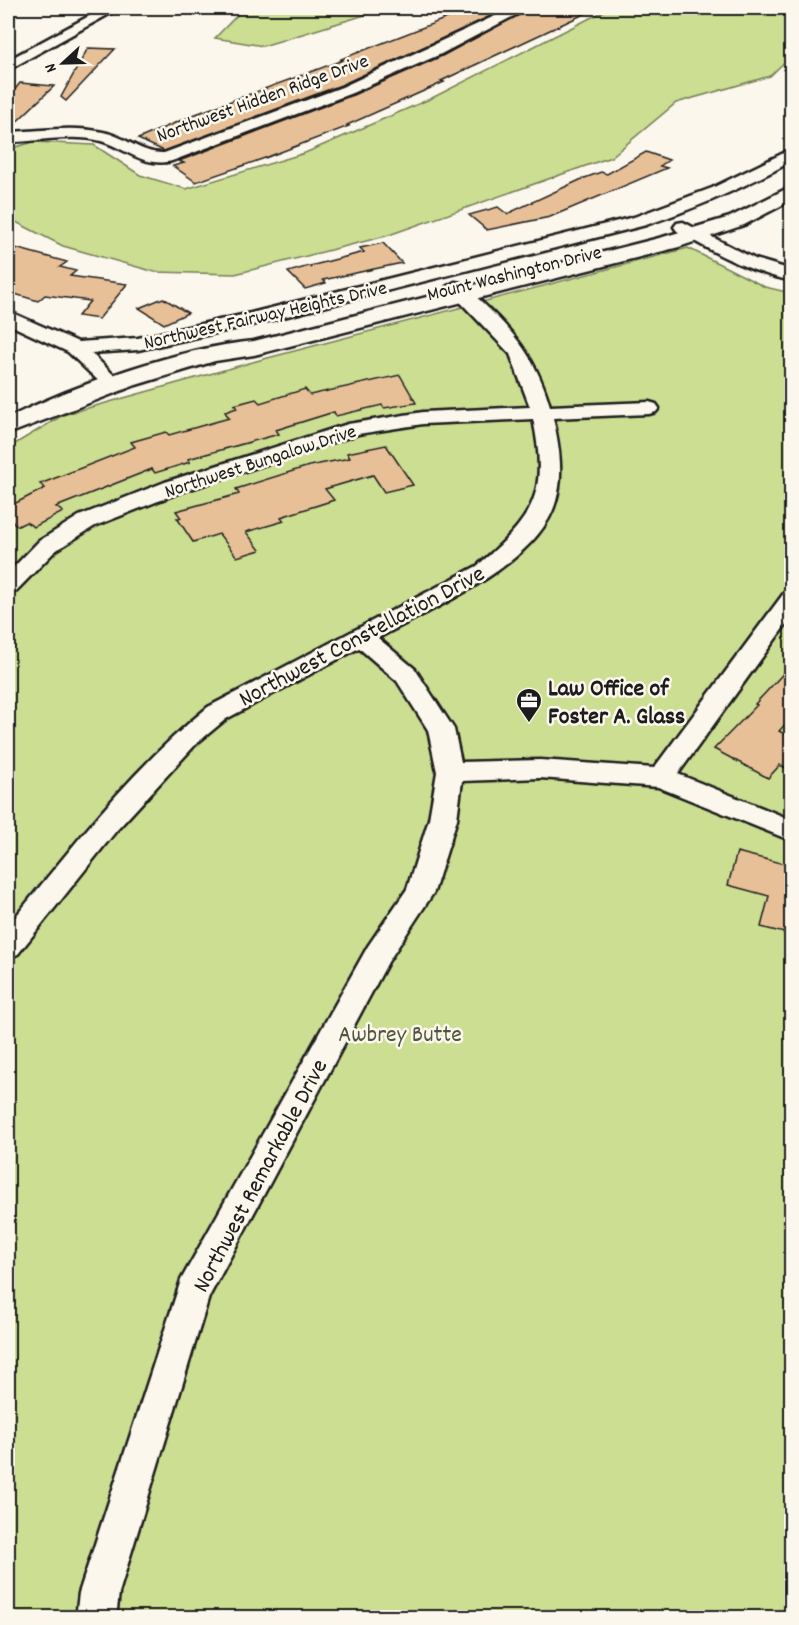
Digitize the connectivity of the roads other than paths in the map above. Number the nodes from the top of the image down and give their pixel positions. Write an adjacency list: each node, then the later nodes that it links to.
1 (113, 8): 3 (street)
2 (522, 8): 4 (street, Northwest Hidden Ridge Drive)
3 (8, 66)
4 (8, 137)
5 (792, 154): 12 (street, Northwest Fairway Heights Drive)
6 (792, 178): 8 (main road, Mount Washington Drive)
7 (792, 192): 8 (main road, Mount Washington Drive)
8 (689, 231): 9 (street); 10 (main road, Mount Washington Drive)
9 (792, 276)
10 (460, 291): 13 (main road, Mount Washington Drive); 15 (street, Northwest Constellation Drive)
11 (8, 317): 12 (street, Northwest Fairway Heights Drive)
12 (75, 348): 13 (street, Northwest Fairway Heights Drive)
13 (112, 383): 16 (main road, Mount Washington Drive)
14 (649, 408): 15 (street, Northwest Bungalow Drive)
15 (540, 413): 17 (street, Northwest Bungalow Drive); 19 (street, Northwest Constellation Drive)
16 (8, 427)
17 (8, 586)
18 (792, 598): 21 (street)
19 (360, 636): 20 (street, Northwest Remarkable Drive); 23 (street, Northwest Constellation Drive)
20 (450, 772): 21 (street); 24 (street, Northwest Remarkable Drive)
21 (661, 778): 22 (street)
22 (792, 831)
23 (8, 946)
24 (96, 1617)

